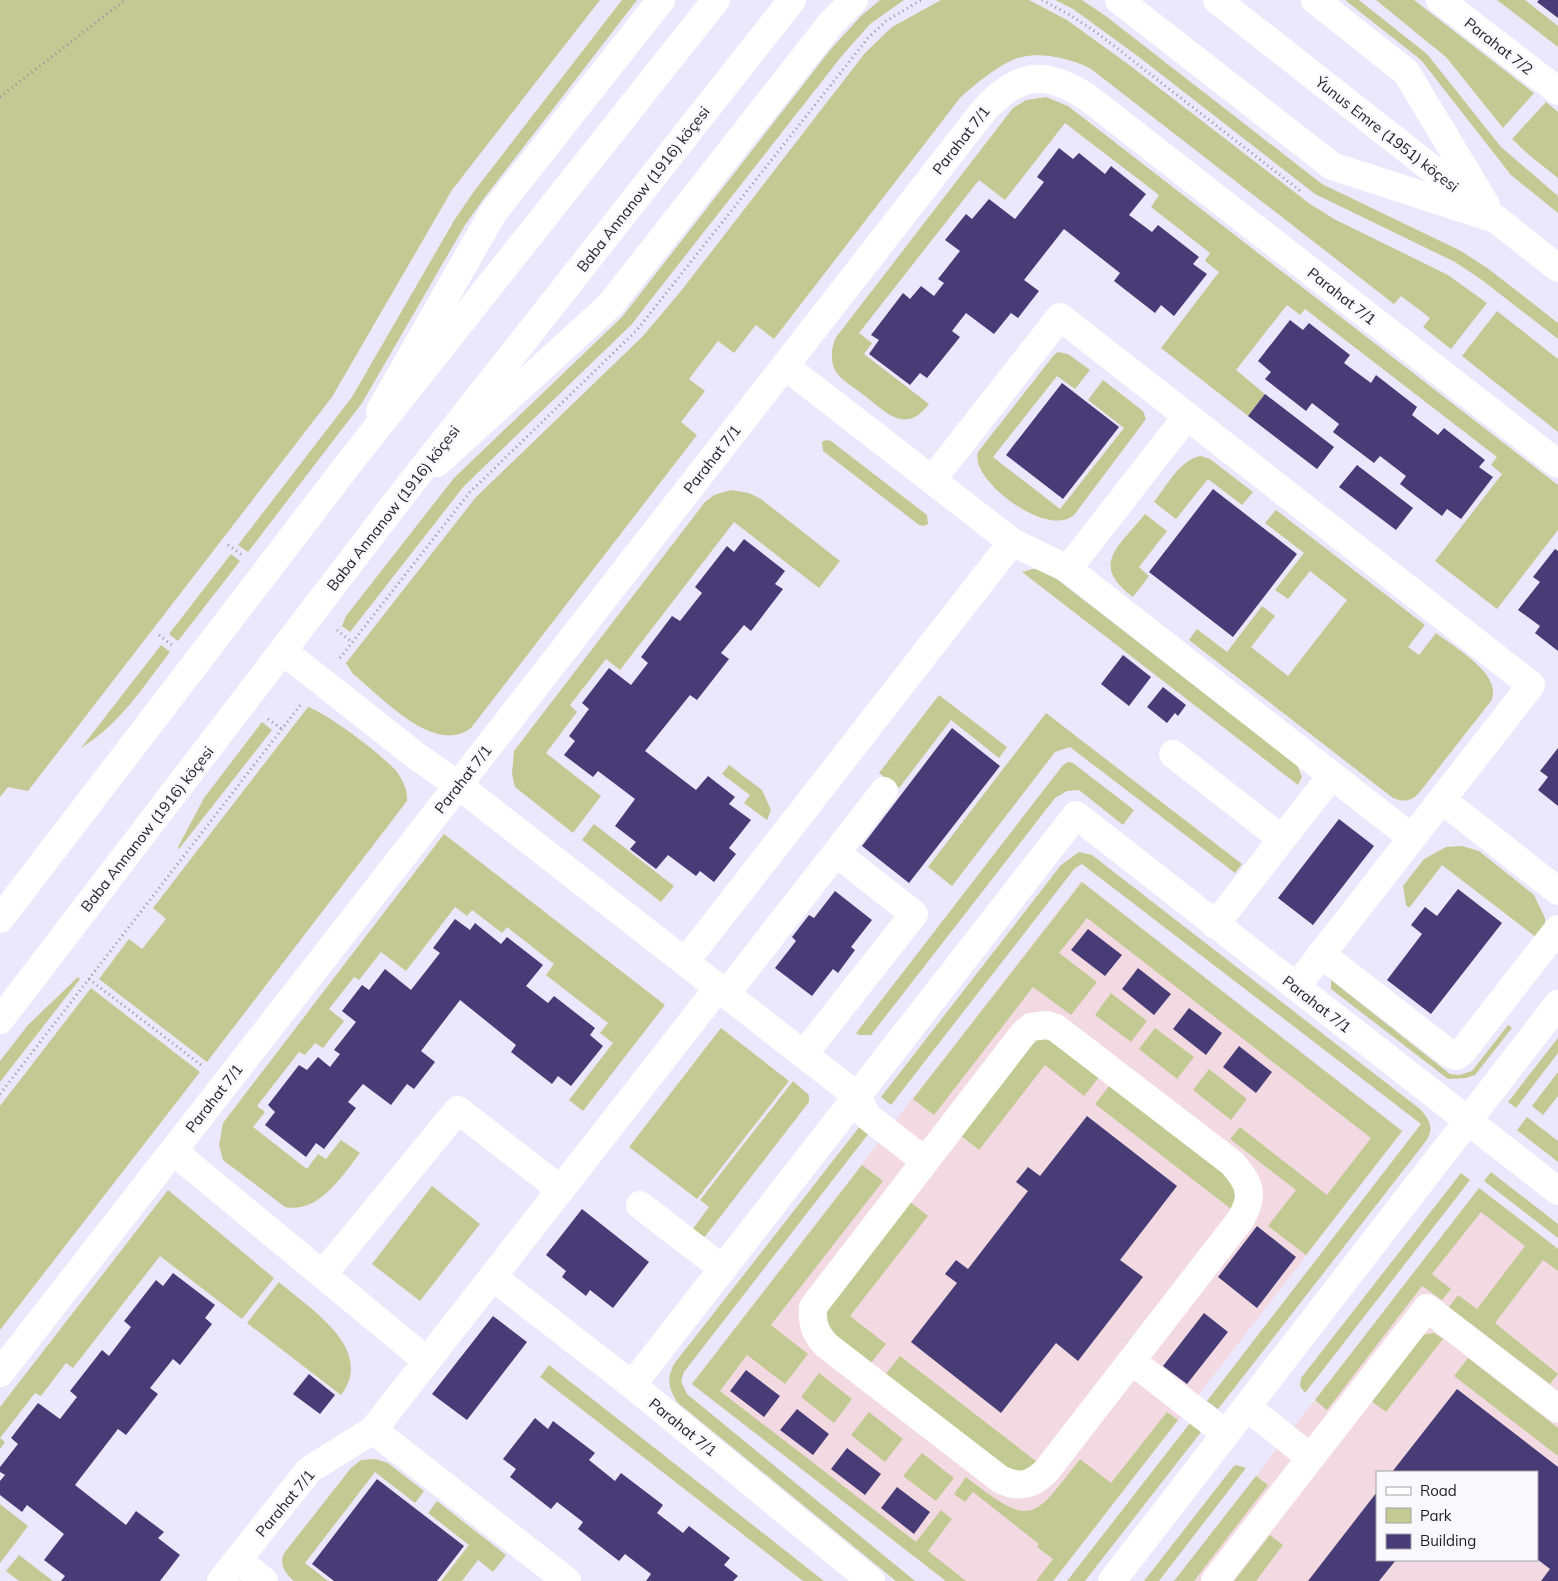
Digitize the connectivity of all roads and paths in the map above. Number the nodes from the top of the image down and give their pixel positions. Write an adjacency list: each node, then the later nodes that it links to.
1 (125, 0): 12 (path)
2 (661, 0): 18 (street)
3 (716, 0): 18 (street)
4 (792, 0): 21 (street, Baba Annanow (1916) köçesi)
5 (854, 0): 21 (street)
6 (1042, 0): 13 (path)
7 (1119, 0): 14 (street)
8 (1217, 0): 14 (street, Ýunus Emre (1951) köçesi)
9 (1314, 0): 14 (street)
10 (1440, 0): 11 (street, Parahat 7/2)
11 (1558, 91)
12 (0, 97)
13 (1304, 193)
14 (1495, 219): 15 (street, Ýunus Emre (1951) köçesi)
15 (1558, 268)
16 (785, 366): 19 (street, Parahat 7/1); 20 (street); 36 (street, Parahat 7/1)
17 (1187, 416): 20 (street); 25 (street); 38 (street)
18 (353, 458): 43 (street)
19 (1558, 464)
20 (932, 480): 22 (street)
21 (401, 496): 30 (street, Baba Annanow (1916) köçesi)
22 (1012, 542): 25 (street); 47 (street)
23 (228, 545): 24 (path)
24 (244, 557)
25 (1068, 569): 35 (street)
26 (339, 633): 28 (path)
27 (159, 635): 29 (path)
28 (352, 642)
29 (174, 647)
30 (283, 651): 36 (street); 52 (street, Baba Annanow (1916) köçesi)
31 (299, 707): 33 (path)
32 (265, 717): 33 (path)
33 (282, 729): 48 (path)
34 (1173, 754): 40 (street)
35 (1332, 775): 39 (street); 40 (street)
36 (458, 785): 47 (street); 58 (street, Parahat 7/1)
37 (884, 791): 41 (street, Parahat 7/1)
38 (1442, 800): 39 (street); 42 (street)
39 (1412, 838): 46 (street)
40 (1282, 839): 44 (street)
41 (836, 853): 50 (street, Parahat 7/1); 53 (street)
42 (1558, 891)
43 (0, 919)
44 (1216, 925): 49 (street, Parahat 7/1); 56 (street, Parahat 7/1)
45 (1558, 929): 46 (street)
46 (1321, 954): 49 (street)
47 (685, 962): 50 (street)
48 (89, 979): 54 (path); 55 (path)
49 (1296, 987): 57 (street, Parahat 7/1)
50 (722, 991): 53 (street); 60 (street, Parahat 7/1)
51 (1558, 1004): 57 (street)
52 (0, 1020)
53 (804, 1054): 56 (street)
54 (203, 1067)
55 (0, 1094)
56 (858, 1096): 59 (street); 63 (street)
57 (1468, 1121): 61 (street, Parahat 7/1); 70 (street)
58 (173, 1151): 64 (street); 68 (street, Parahat 7/1)
59 (924, 1161): 67 (street); 67 (street)
60 (561, 1190): 64 (street); 65 (street, Parahat 7/1)
61 (1558, 1191)
62 (640, 1205): 63 (street)
63 (723, 1269): 69 (street)
64 (323, 1274): 66 (street)
65 (493, 1277): 66 (street, Parahat 7/1); 69 (street, Parahat 7/1)
66 (427, 1361): 72 (street, Parahat 7/1)
67 (1132, 1361): 73 (street)
68 (0, 1373)
69 (632, 1385): 79 (street, Parahat 7/1)
70 (1246, 1407): 73 (street); 74 (street)
71 (1558, 1409): 74 (street)
72 (373, 1430): 75 (street, Parahat 7/1); 78 (street)
73 (1226, 1434): 80 (street)
74 (1311, 1458): 81 (street)
75 (238, 1560): 76 (street, Parahat 7/1); 77 (street)
76 (221, 1581)
77 (264, 1581)
78 (567, 1581)
79 (871, 1581)
80 (1112, 1581)
81 (1215, 1581)

